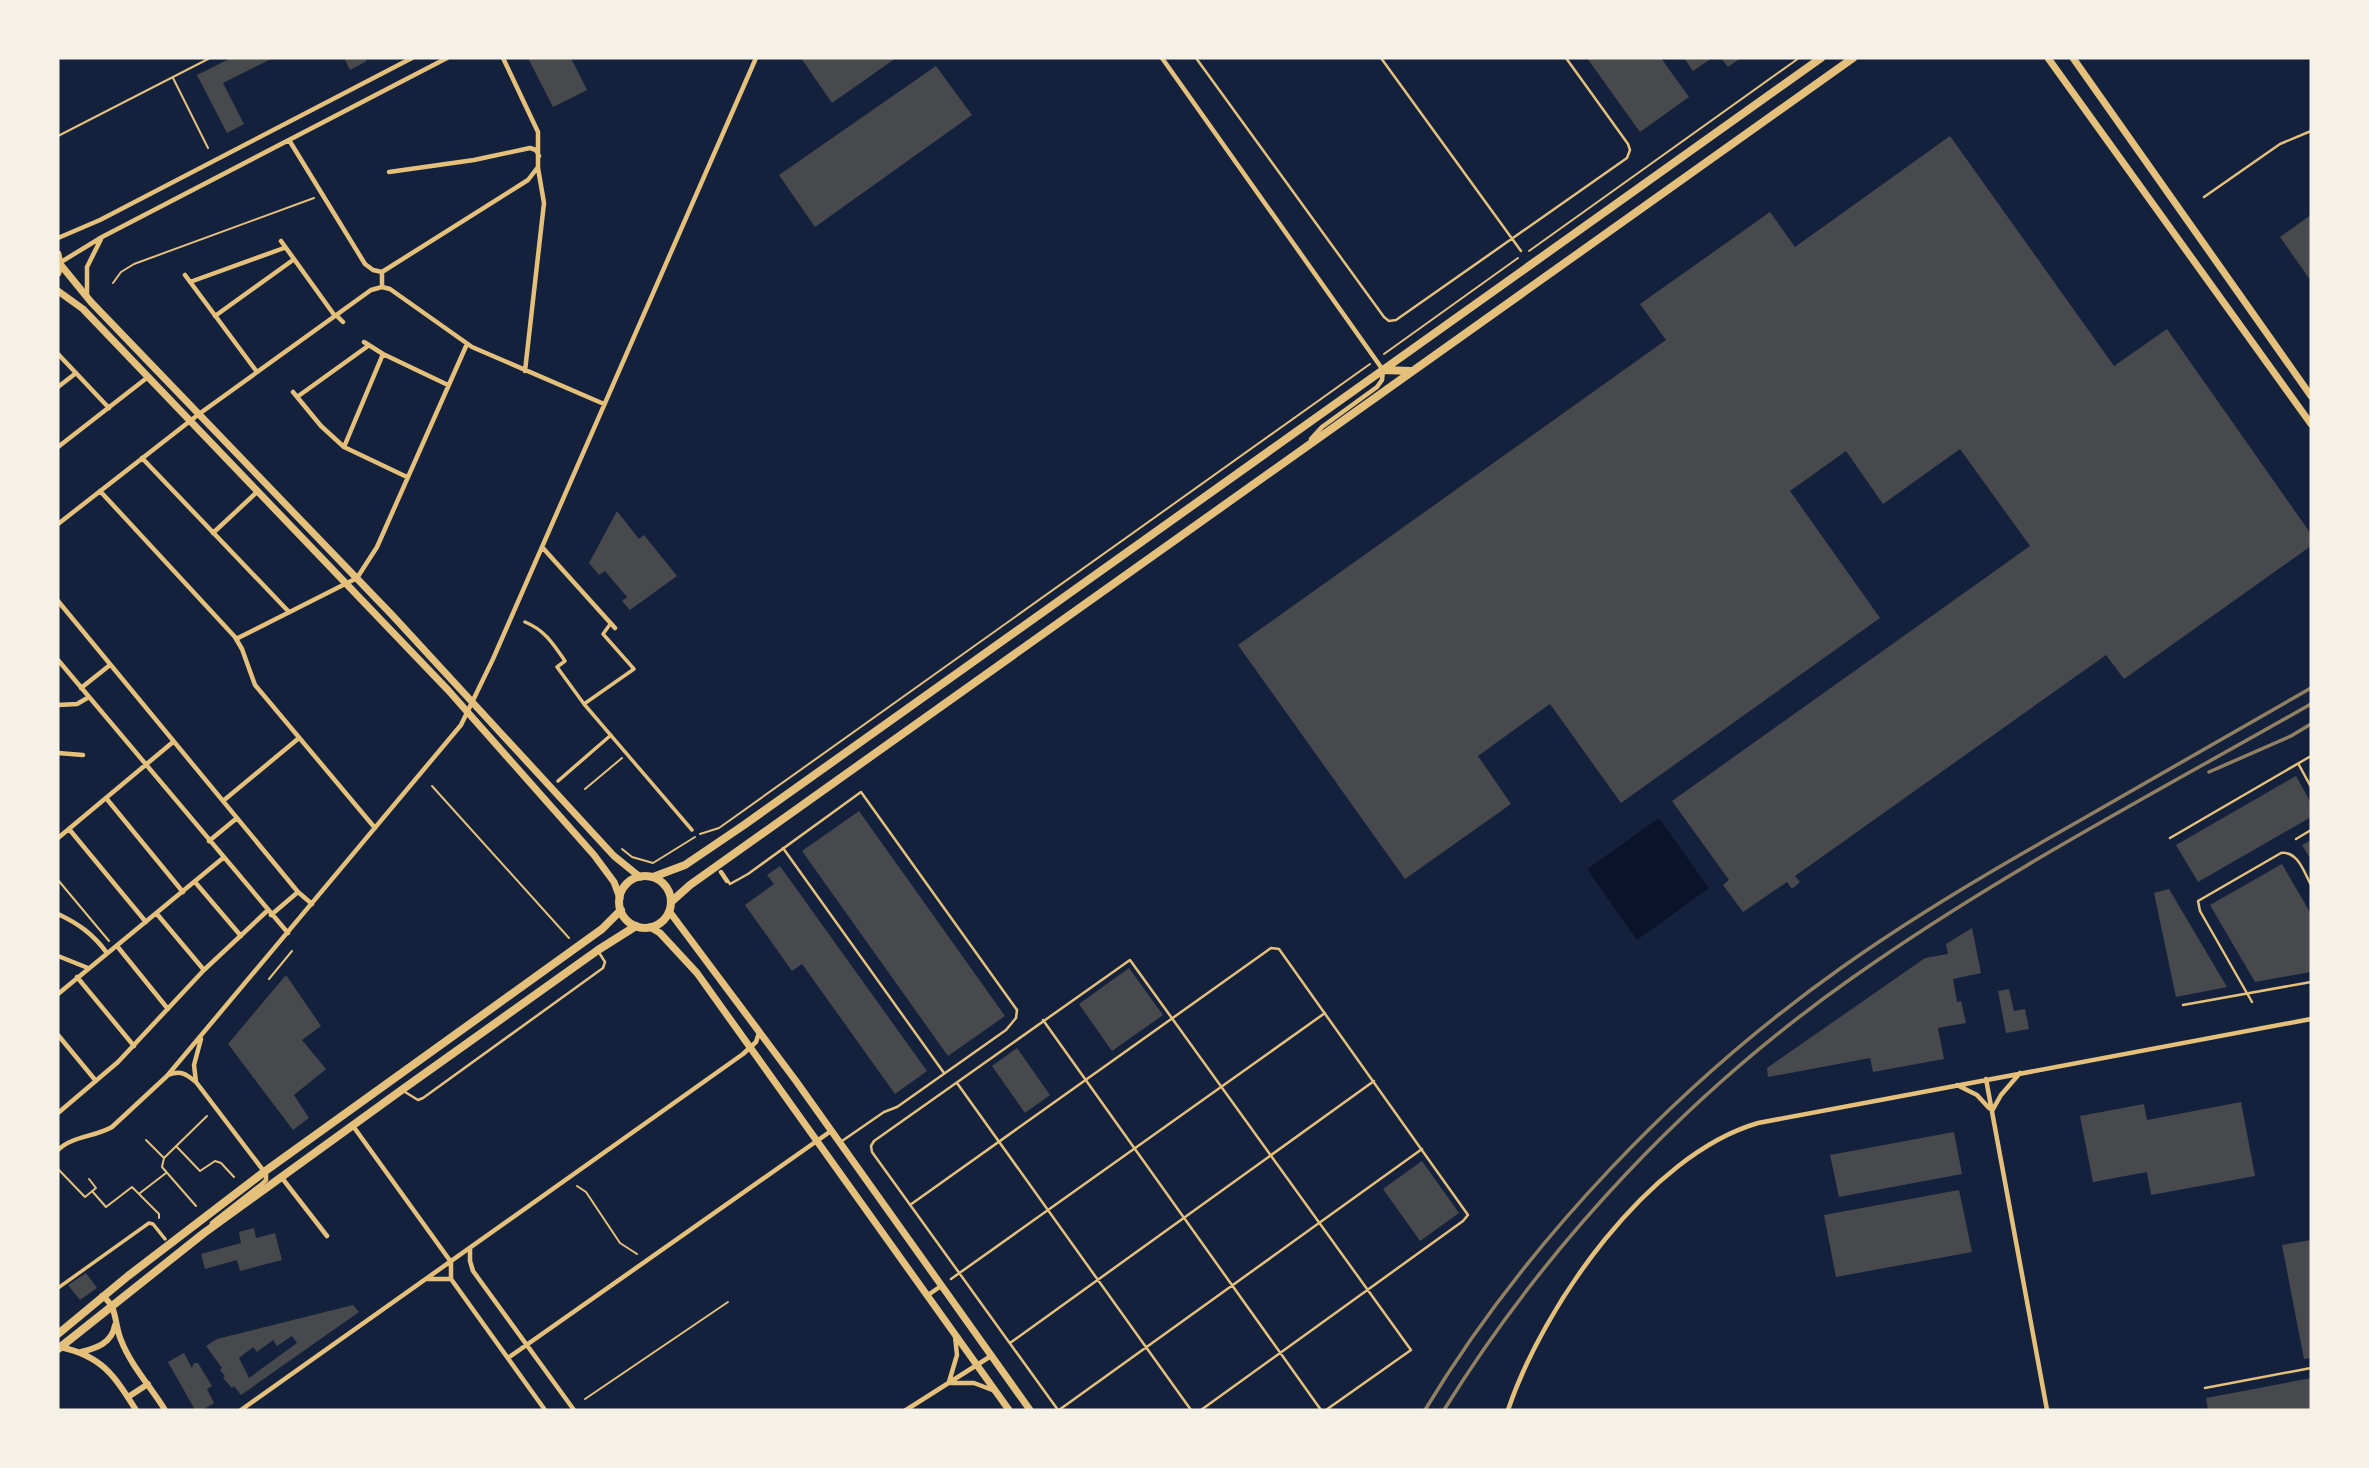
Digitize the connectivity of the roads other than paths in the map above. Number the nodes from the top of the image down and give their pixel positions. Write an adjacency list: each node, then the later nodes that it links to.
1 (412, 58): 13 (street)
2 (447, 58): 15 (street)
3 (503, 58): 16 (street)
4 (755, 58): 51 (street)
5 (1162, 58): 42 (street)
6 (1196, 58): 22 (lane)
7 (1381, 58): 22 (lane)
8 (1566, 58): 22 (lane)
9 (1821, 58): 42 (highway)
10 (1853, 58): 43 (highway)
11 (2048, 58): 55 (main road)
12 (2073, 58): 50 (main road)
13 (399, 61): 21 (street)
14 (2311, 132): 19 (lane)
15 (289, 140): 20 (street); 28 (street)
16 (539, 156): 17 (street); 18 (street)
17 (538, 167): 28 (street); 44 (street)
18 (389, 172)
19 (2204, 197)
20 (102, 237): 27 (street); 33 (street)
21 (58, 238)
22 (1511, 239): 25 (lane)
23 (281, 241): 24 (street)
24 (284, 248): 26 (street); 30 (street)
25 (1521, 251)
26 (293, 260): 34 (street); 35 (street)
27 (59, 263): 33 (main road)
28 (382, 272): 31 (street)
29 (185, 275): 30 (street)
30 (190, 282): 34 (street)
31 (382, 287): 35 (street); 37 (street)
32 (58, 291): 47 (main road)
33 (87, 298): 53 (main road)
34 (215, 316): 45 (street)
35 (336, 316): 36 (street); 40 (street)
36 (343, 322)
37 (467, 344): 44 (street); 48 (street)
38 (58, 354): 46 (street)
39 (383, 355): 48 (street); 57 (street); 57 (street)
40 (270, 363): 41 (street); 45 (street)
41 (274, 369)
42 (1383, 370): 43 (highway); 58 (street); 106 (highway)
43 (1415, 370): 58 (highway)
44 (525, 371): 51 (street)
45 (257, 372): 53 (street)
46 (76, 373): 49 (street); 52 (street)
47 (148, 377): 52 (street); 54 (main road)
48 (447, 385): 60 (street)
49 (58, 387)
50 (2311, 396)
51 (604, 404): 65 (street)
52 (109, 408): 56 (street)
53 (199, 414): 54 (street); 66 (main road)
54 (190, 421): 59 (street); 62 (main road)
55 (2311, 424)
56 (58, 447)
57 (344, 447): 60 (street)
58 (1299, 453): 114 (highway)
59 (142, 458): 61 (street); 64 (street)
60 (407, 477): 66 (street)
61 (100, 491): 63 (street); 72 (street)
62 (257, 492): 64 (street); 67 (main road)
63 (58, 524)
64 (213, 533): 69 (street)
65 (542, 547): 71 (street); 77 (street)
66 (357, 578): 67 (street); 77 (main road)
67 (346, 584): 69 (street); 80 (main road)
68 (58, 601): 74 (street)
69 (290, 612): 72 (street)
70 (526, 622): 78 (street)
71 (613, 626): 78 (street)
72 (236, 639): 82 (street)
73 (58, 660): 75 (street)
74 (110, 665): 75 (street); 83 (street)
75 (81, 688): 76 (street)
76 (89, 697): 79 (street); 88 (street)
77 (473, 701): 80 (street); 105 (main road)
78 (584, 704): 81 (street)
79 (58, 705)
80 (467, 712): 94 (street); 112 (main road)
81 (611, 735): 89 (street); 96 (street)
82 (299, 738): 92 (street); 94 (street)
83 (173, 741): 88 (street); 92 (street)
84 (58, 752): 85 (street)
85 (83, 755)
86 (2311, 756): 87 (lane)
87 (2298, 764): 90 (lane); 99 (lane)
88 (145, 765): 91 (street); 101 (street)
89 (558, 781)
90 (2311, 786)
91 (106, 798): 95 (street); 110 (street)
92 (223, 801): 93 (street)
93 (237, 818): 101 (street); 111 (street)
94 (375, 828): 113 (street)
95 (69, 829): 98 (street); 119 (street)
96 (692, 830)
97 (2311, 830): 100 (lane)
98 (58, 838)
99 (2170, 838)
100 (2296, 839)
101 (209, 841): 103 (street)
102 (783, 848): 107 (lane); 146 (lane); 146 (lane)
103 (223, 858): 108 (street); 116 (street)
104 (721, 872): 107 (street)
105 (640, 877): 106 (highway); 112 (highway)
106 (653, 877): 114 (highway)
107 (727, 881)
108 (195, 882): 110 (street); 123 (street)
109 (2311, 885): 133 (lane)
110 (183, 892): 117 (street)
111 (298, 892): 113 (street); 116 (street)
112 (620, 898): 115 (highway)
113 (312, 904): 122 (street)
114 (670, 906): 121 (highway); 141 (main road)
115 (621, 910): 120 (highway); 169 (highway)
116 (269, 913): 122 (street); 123 (street)
117 (157, 914): 119 (street); 129 (street)
118 (58, 915): 126 (street)
119 (146, 922): 124 (street)
120 (636, 926): 121 (highway); 125 (highway)
121 (650, 927): 145 (main road)
122 (288, 933): 142 (street)
123 (241, 936): 129 (street)
124 (117, 946): 126 (street); 136 (street)
125 (598, 950): 157 (highway); 157 (lane)
126 (107, 953): 128 (street)
127 (58, 956): 128 (street)
128 (89, 968): 130 (street)
129 (204, 970): 136 (street)
130 (77, 977): 132 (street); 144 (street)
131 (2311, 982): 133 (lane)
132 (58, 994)
133 (2247, 994): 134 (lane); 135 (lane)
134 (2252, 1002)
135 (2183, 1005)
136 (168, 1009): 144 (street)
137 (1325, 1013): 138 (lane); 151 (lane); 156 (lane)
138 (1173, 1018): 140 (lane); 150 (lane); 156 (lane)
139 (2311, 1019): 147 (street)
140 (1043, 1020): 150 (lane); 154 (lane)
141 (759, 1031): 145 (street); 161 (main road)
142 (204, 1034): 148 (street); 153 (street)
143 (58, 1035): 152 (street)
144 (134, 1046): 152 (street)
145 (751, 1048): 162 (main road); 178 (street)
146 (944, 1073): 164 (lane)
147 (2020, 1073): 149 (street); 158 (street)
148 (167, 1076): 153 (street); 167 (street)
149 (1986, 1079): 155 (street); 158 (street)
150 (1086, 1080): 163 (lane); 165 (lane)
151 (1374, 1081): 166 (lane); 168 (lane)
152 (96, 1082): 159 (street)
153 (196, 1082): 169 (street)
154 (957, 1082): 163 (lane); 171 (lane)
155 (1956, 1085): 158 (street); 222 (street)
156 (1221, 1086): 165 (lane); 168 (lane)
157 (403, 1089): 160 (highway)
158 (1992, 1112): 223 (street)
159 (58, 1113)
160 (353, 1126): 170 (highway); 179 (street)
161 (831, 1131): 162 (street); 164 (main road)
162 (818, 1140): 189 (main road); 196 (street)
163 (999, 1142): 171 (lane); 172 (lane)
164 (839, 1143): 185 (main road)
165 (1134, 1148): 172 (lane); 173 (lane)
166 (1422, 1149): 174 (lane); 188 (lane)
167 (58, 1150)
168 (1271, 1155): 173 (lane); 174 (lane)
169 (264, 1172): 175 (street); 190 (highway)
170 (282, 1177): 175 (highway); 176 (street)
171 (910, 1205): 180 (lane)
172 (1048, 1210): 180 (lane); 184 (lane)
173 (1184, 1218): 184 (lane); 186 (lane)
174 (1320, 1223): 186 (lane); 188 (lane)
175 (204, 1233): 191 (highway)
176 (327, 1237)
177 (165, 1239): 187 (street)
178 (470, 1249): 179 (street); 196 (street)
179 (451, 1262): 181 (street); 182 (street)
180 (960, 1273): 183 (lane); 195 (lane)
181 (426, 1279): 182 (street); 212 (street)
182 (452, 1279): 202 (street)
183 (951, 1279)
184 (1098, 1280): 195 (lane); 198 (lane)
185 (941, 1286): 189 (street); 201 (main road)
186 (1232, 1286): 198 (lane); 200 (lane)
187 (58, 1288)
188 (1368, 1290): 200 (lane); 221 (lane)
189 (928, 1295): 193 (main road)
190 (102, 1296): 191 (street); 194 (highway)
191 (112, 1304): 192 (street); 197 (highway)
192 (115, 1321): 199 (street); 206 (street)
193 (954, 1332): 203 (main road); 205 (street)
194 (58, 1334)
195 (1010, 1343): 218 (lane)
196 (527, 1344): 202 (street); 214 (street)
197 (59, 1348): 199 (street)
198 (1146, 1348): 218 (lane); 219 (lane)
199 (81, 1352): 209 (street)
200 (1280, 1353): 220 (lane); 221 (lane)
201 (990, 1356): 203 (street); 217 (main road)
202 (508, 1358): 213 (street)
203 (976, 1365): 205 (street); 208 (main road)
204 (2311, 1368): 207 (lane)
205 (949, 1383): 208 (street); 215 (street)
206 (148, 1384): 209 (street); 211 (street)
207 (2205, 1388)
208 (996, 1392): 216 (main road)
209 (128, 1397): 210 (street)
210 (136, 1410)
211 (165, 1410)
212 (241, 1410)
213 (545, 1410)
214 (574, 1410)
215 (906, 1410)
216 (1009, 1410)
217 (1030, 1410)
218 (1059, 1410)
219 (1191, 1410)
220 (1201, 1410)
221 (1323, 1410)
222 (1508, 1410)
223 (2047, 1410)

